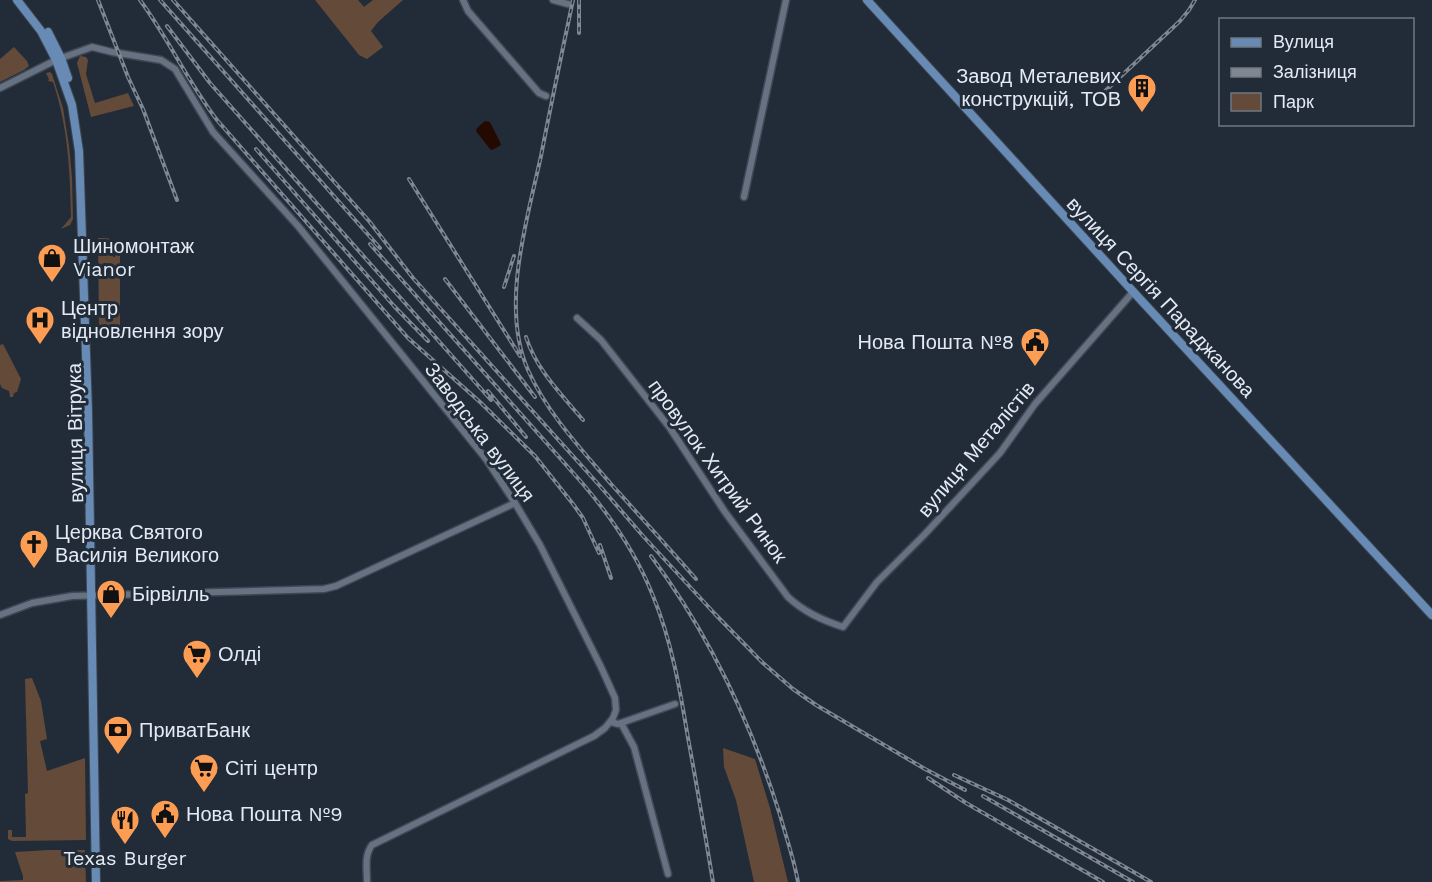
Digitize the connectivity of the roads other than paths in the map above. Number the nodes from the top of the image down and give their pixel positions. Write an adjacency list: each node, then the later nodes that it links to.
1 (17, 0): 8 (main road)
2 (23, 0): 8 (main road)
3 (463, 0): 10 (street)
4 (553, 0): 7 (street)
5 (786, 0): 11 (street)
6 (870, 1): 12 (main road, вулиця Сергія Параджанова)
7 (568, 4)
8 (59, 59): 9 (street, Заводська вулиця); 14 (street, Заводська вулиця); 15 (main road, вулиця Вітрука)
9 (0, 87)
10 (546, 96)
11 (744, 197)
12 (1133, 292): 17 (main road, вулиця Сергія Параджанова); 18 (street, вулиця Металістів)
13 (577, 318): 18 (street, провулок Хитрий Ринок)
14 (515, 502): 15 (street); 20 (street, Заводська вулиця)
15 (94, 595): 16 (street); 23 (main road, вулиця Вітрука)
16 (0, 615)
17 (1432, 615)
18 (843, 627)
19 (675, 704): 21 (street)
20 (610, 722): 21 (street); 24 (street)
21 (621, 723): 22 (street)
22 (668, 874)
23 (99, 882)
24 (367, 882)

